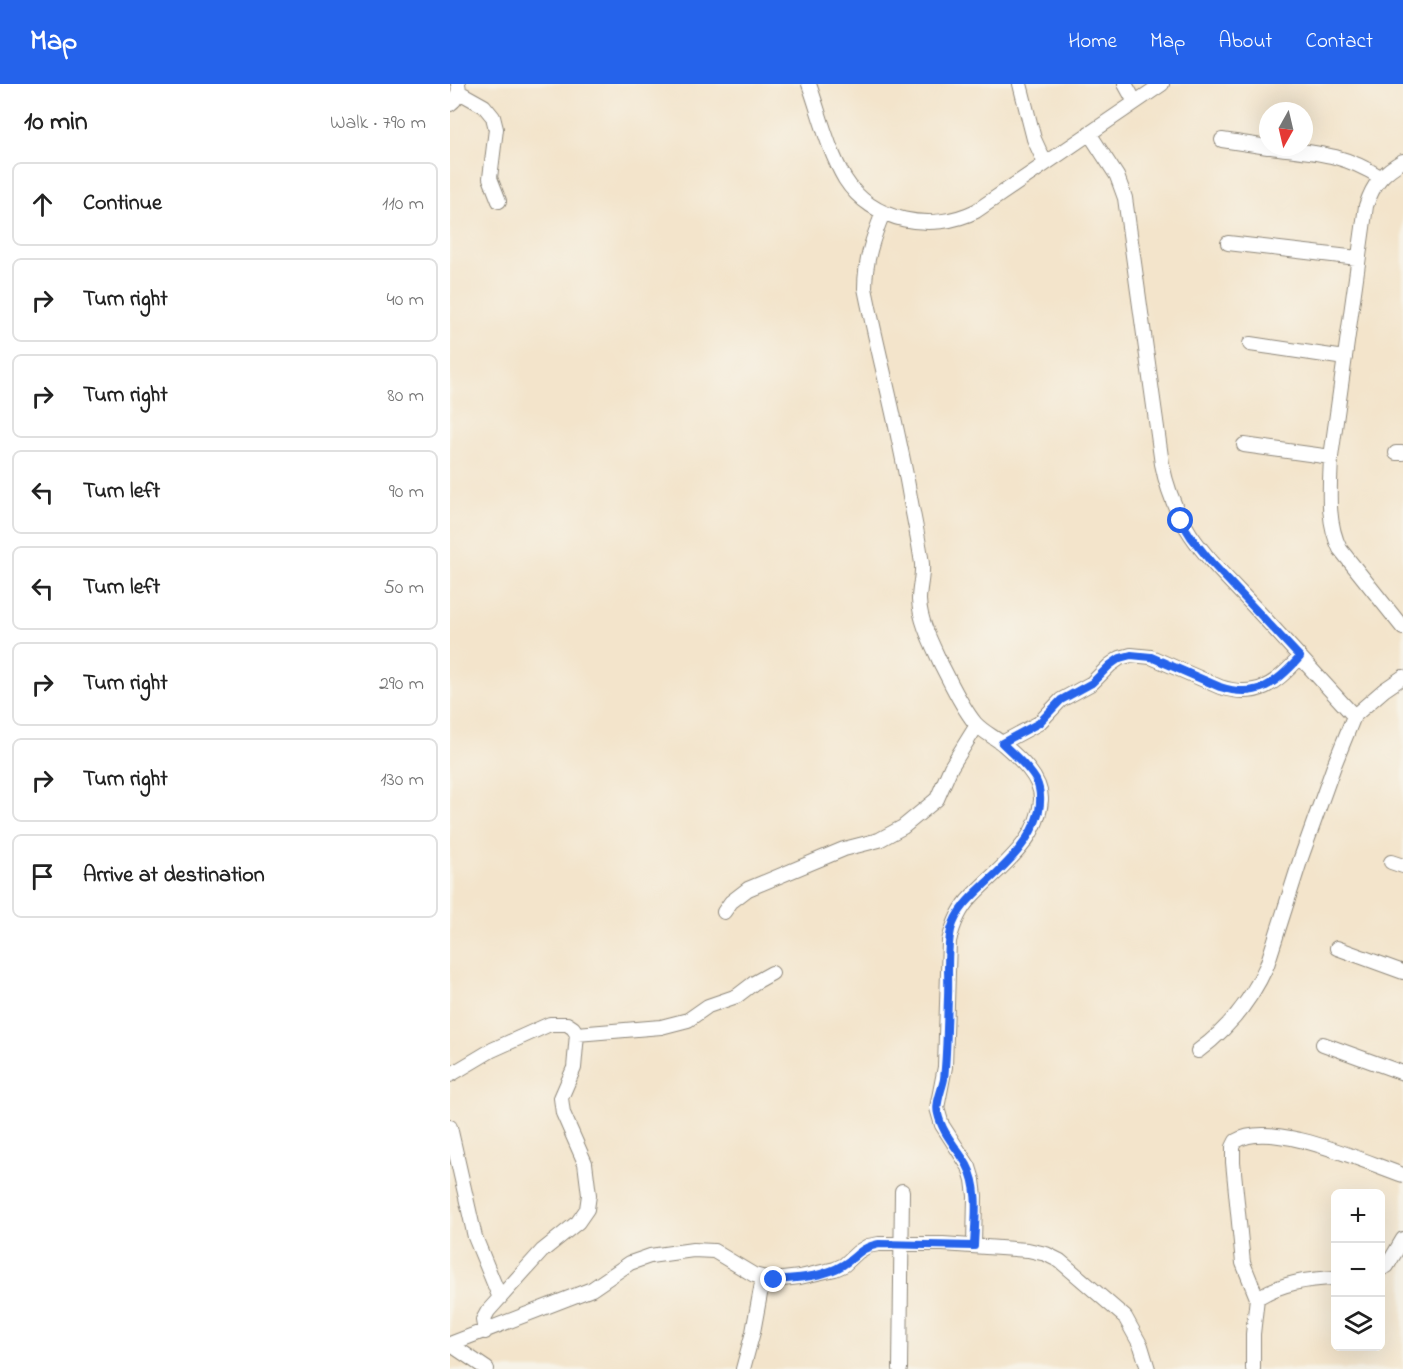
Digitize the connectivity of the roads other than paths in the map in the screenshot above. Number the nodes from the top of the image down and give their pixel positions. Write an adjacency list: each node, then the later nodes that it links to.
1 (809, 84): 16 (street)
2 (1020, 84): 13 (street)
3 (1125, 84): 6 (street)
4 (1162, 84): 6 (street)
5 (458, 88): 7 (street); 15 (street)
6 (1135, 102): 8 (street)
7 (450, 104)
8 (1089, 133): 13 (street); 24 (street)
9 (1222, 141): 10 (street)
10 (1259, 146)
11 (1313, 153): 14 (street)
12 (1403, 161): 14 (street)
13 (1045, 164): 16 (street)
14 (1380, 177): 18 (street)
15 (499, 201)
16 (883, 213): 27 (street)
17 (1228, 243): 18 (street)
18 (1358, 258): 20 (street)
19 (1250, 344): 20 (street)
20 (1345, 358): 22 (street)
21 (1245, 446): 22 (street)
22 (1331, 458): 23 (street)
23 (1403, 628)
24 (1300, 657): 26 (street); 28 (street)
25 (1403, 677): 26 (street)
26 (1354, 716): 35 (street)
27 (977, 725): 28 (street); 29 (street)
28 (1002, 743): 42 (street)
29 (724, 912)
30 (1337, 948): 31 (street)
31 (1403, 972)
32 (772, 973): 33 (street)
33 (577, 1034): 37 (street); 47 (street)
34 (1323, 1044): 36 (street)
35 (1198, 1051)
36 (1403, 1073)
37 (450, 1075)
38 (450, 1128): 47 (street)
39 (1403, 1175): 48 (street)
40 (902, 1191): 41 (street)
41 (901, 1243): 42 (street); 45 (street); 53 (street)
42 (974, 1246): 54 (street)
43 (1401, 1248): 44 (street)
44 (1385, 1267)
45 (763, 1278): 49 (street); 52 (street)
46 (1331, 1278): 48 (street)
47 (500, 1298): 49 (street)
48 (1257, 1298): 55 (street)
49 (485, 1332): 50 (street)
50 (450, 1344): 51 (street)
51 (487, 1369)
52 (743, 1369)
53 (900, 1369)
54 (1148, 1369)
55 (1253, 1369)

